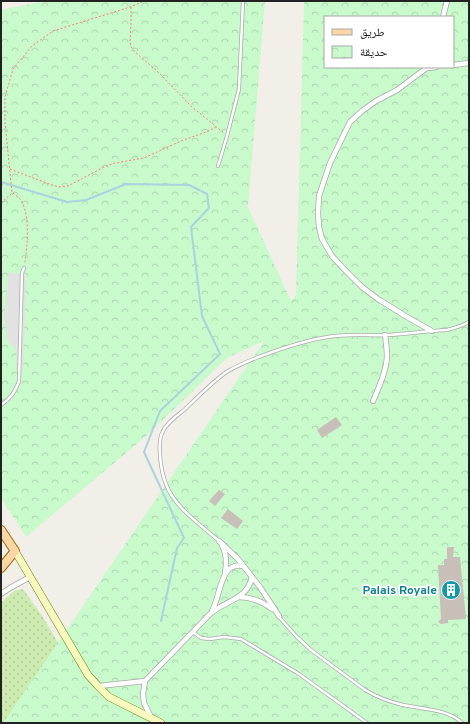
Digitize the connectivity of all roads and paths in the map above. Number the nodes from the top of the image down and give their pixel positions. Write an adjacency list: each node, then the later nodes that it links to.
1 (144, 1): 4 (path)
2 (243, 1): 10 (lane)
3 (447, 1): 5 (street)
4 (130, 7): 9 (path); 12 (path)
5 (443, 16)
6 (469, 62): 7 (street)
7 (454, 65)
8 (427, 68): 17 (street)
9 (216, 126): 10 (path); 12 (path)
10 (227, 136): 11 (lane)
11 (218, 166)
12 (10, 169): 13 (path)
13 (12, 193): 14 (path); 15 (path)
14 (1, 203)
15 (24, 268): 20 (lane)
16 (469, 322): 17 (lane)
17 (432, 331): 18 (lane)
18 (385, 335): 19 (street); 22 (lane)
19 (373, 401)
20 (1, 405)
21 (1, 530): 23 (main road)
22 (219, 541): 24 (street); 26 (street)
23 (15, 552): 25 (main road); 27 (main road)
24 (243, 566): 26 (street); 28 (street)
25 (1, 568)
26 (224, 576): 31 (street)
27 (30, 577): 29 (street); 35 (main road)
28 (252, 577): 30 (street); 32 (street)
29 (1, 594)
30 (237, 598): 31 (street); 32 (street)
31 (210, 614): 33 (street)
32 (279, 616): 39 (lane)
33 (192, 632): 34 (street); 38 (lane)
34 (145, 681): 35 (street); 36 (street)
35 (98, 686): 36 (main road)
36 (151, 717): 37 (main road)
37 (161, 723)
38 (367, 723)
39 (462, 723)

